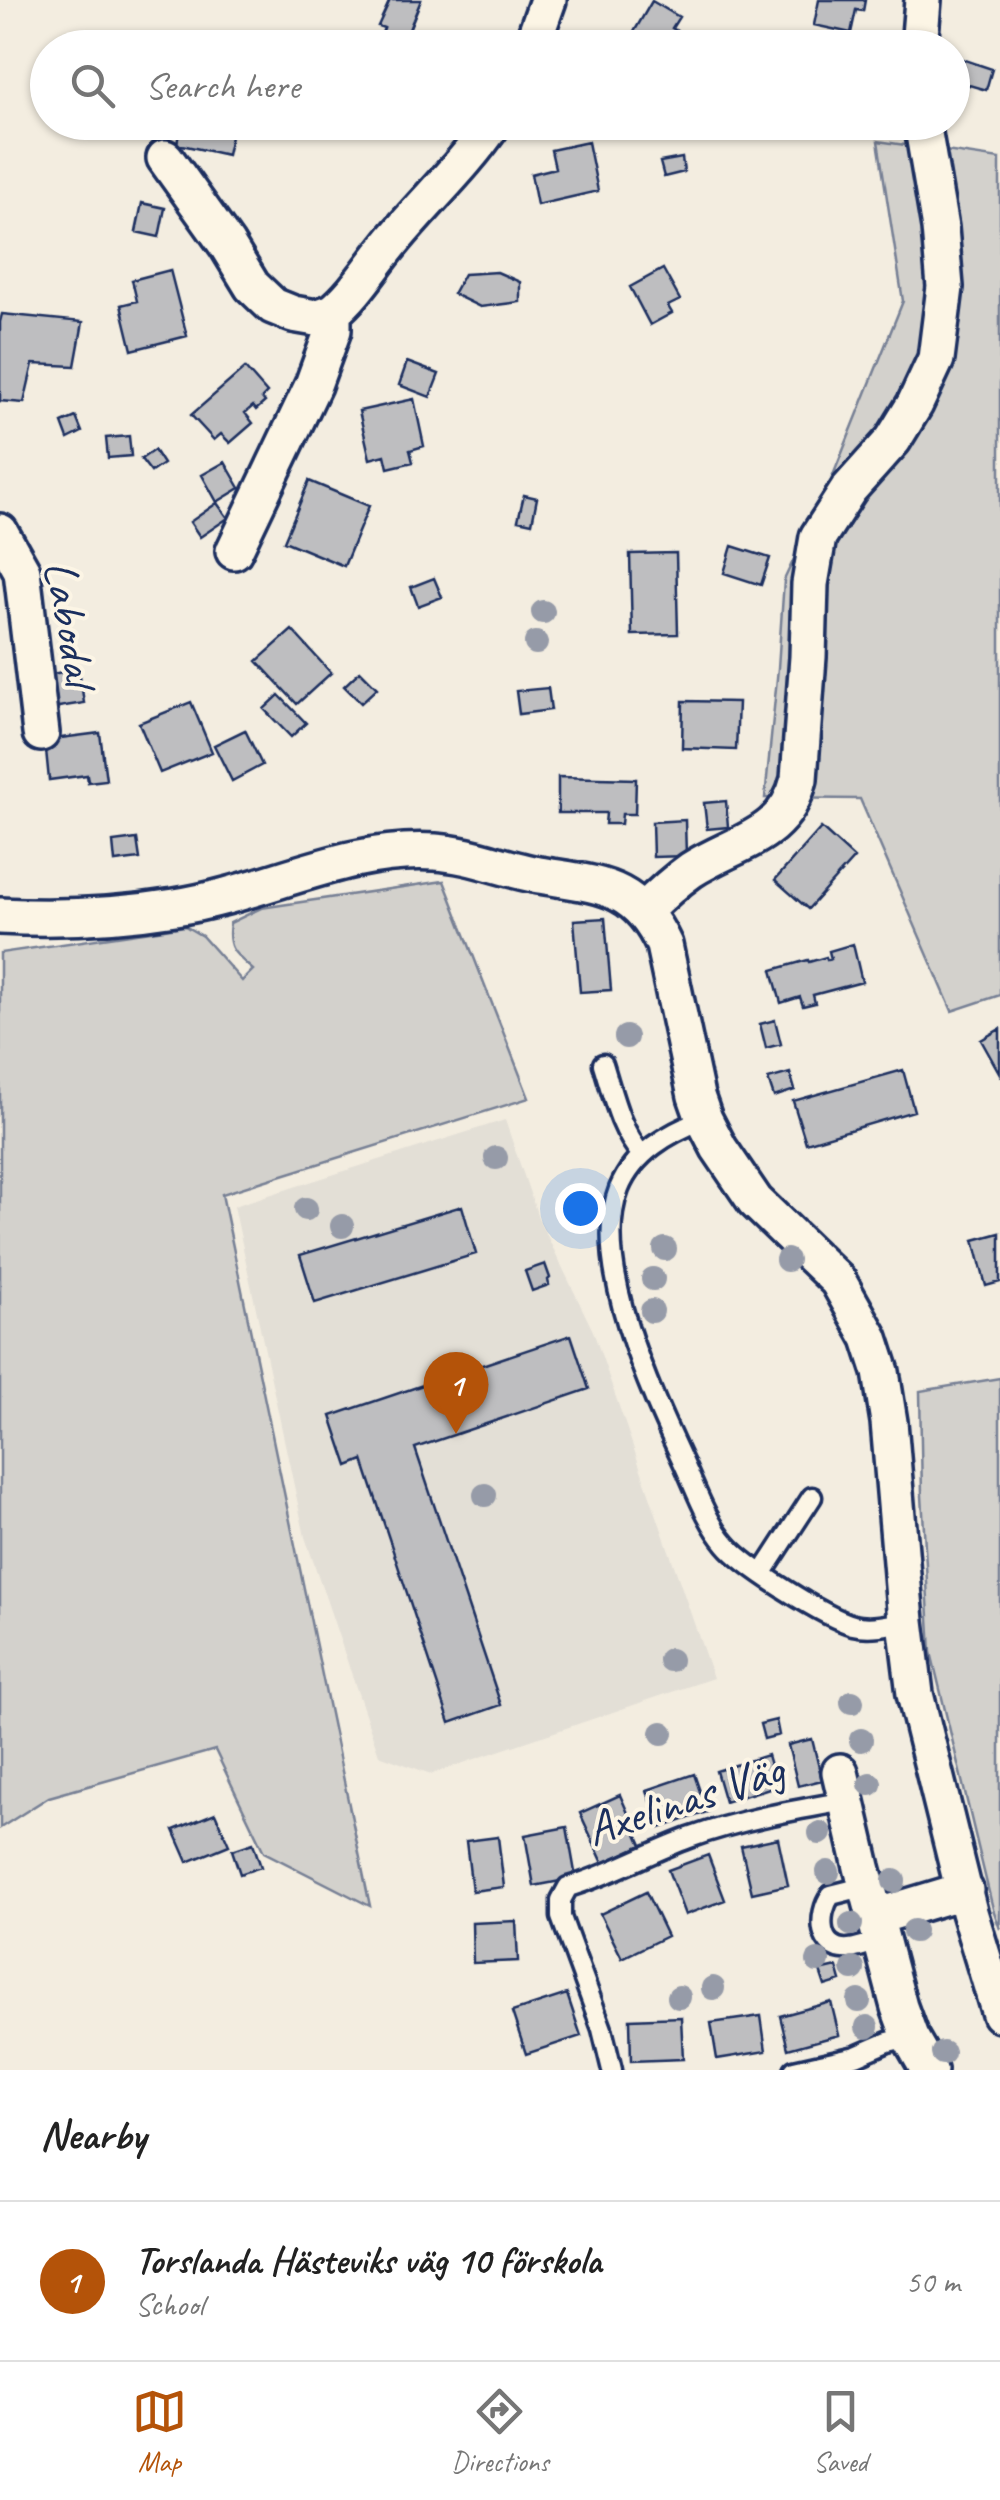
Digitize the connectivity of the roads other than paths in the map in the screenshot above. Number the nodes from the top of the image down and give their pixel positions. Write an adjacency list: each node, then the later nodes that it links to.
1 (548, 0): 3 (street)
2 (923, 0): 4 (street)
3 (537, 30)
4 (920, 30)
5 (481, 140): 8 (street)
6 (925, 140): 12 (street)
7 (165, 158): 8 (street)
8 (333, 312): 10 (street)
9 (0, 532): 11 (street, Labodal)
10 (234, 551)
11 (42, 733)
12 (644, 911): 13 (street); 15 (street)
13 (0, 916)
14 (603, 1064): 16 (lane)
15 (704, 1118): 16 (lane); 19 (street)
16 (642, 1155): 18 (lane)
17 (812, 1497): 18 (lane)
18 (762, 1574): 19 (lane)
19 (906, 1622): 21 (street)
20 (843, 1786): 22 (street, Axelinas Väg); 25 (lane, Axelinas Väg)
21 (965, 1890): 22 (street); 23 (street)
22 (874, 1915): 24 (street, Axelinas Väg)
23 (1000, 2014)
24 (910, 2038): 26 (lane); 27 (street, Axelinas Väg)
25 (612, 2070)
26 (794, 2070)
27 (928, 2070)

